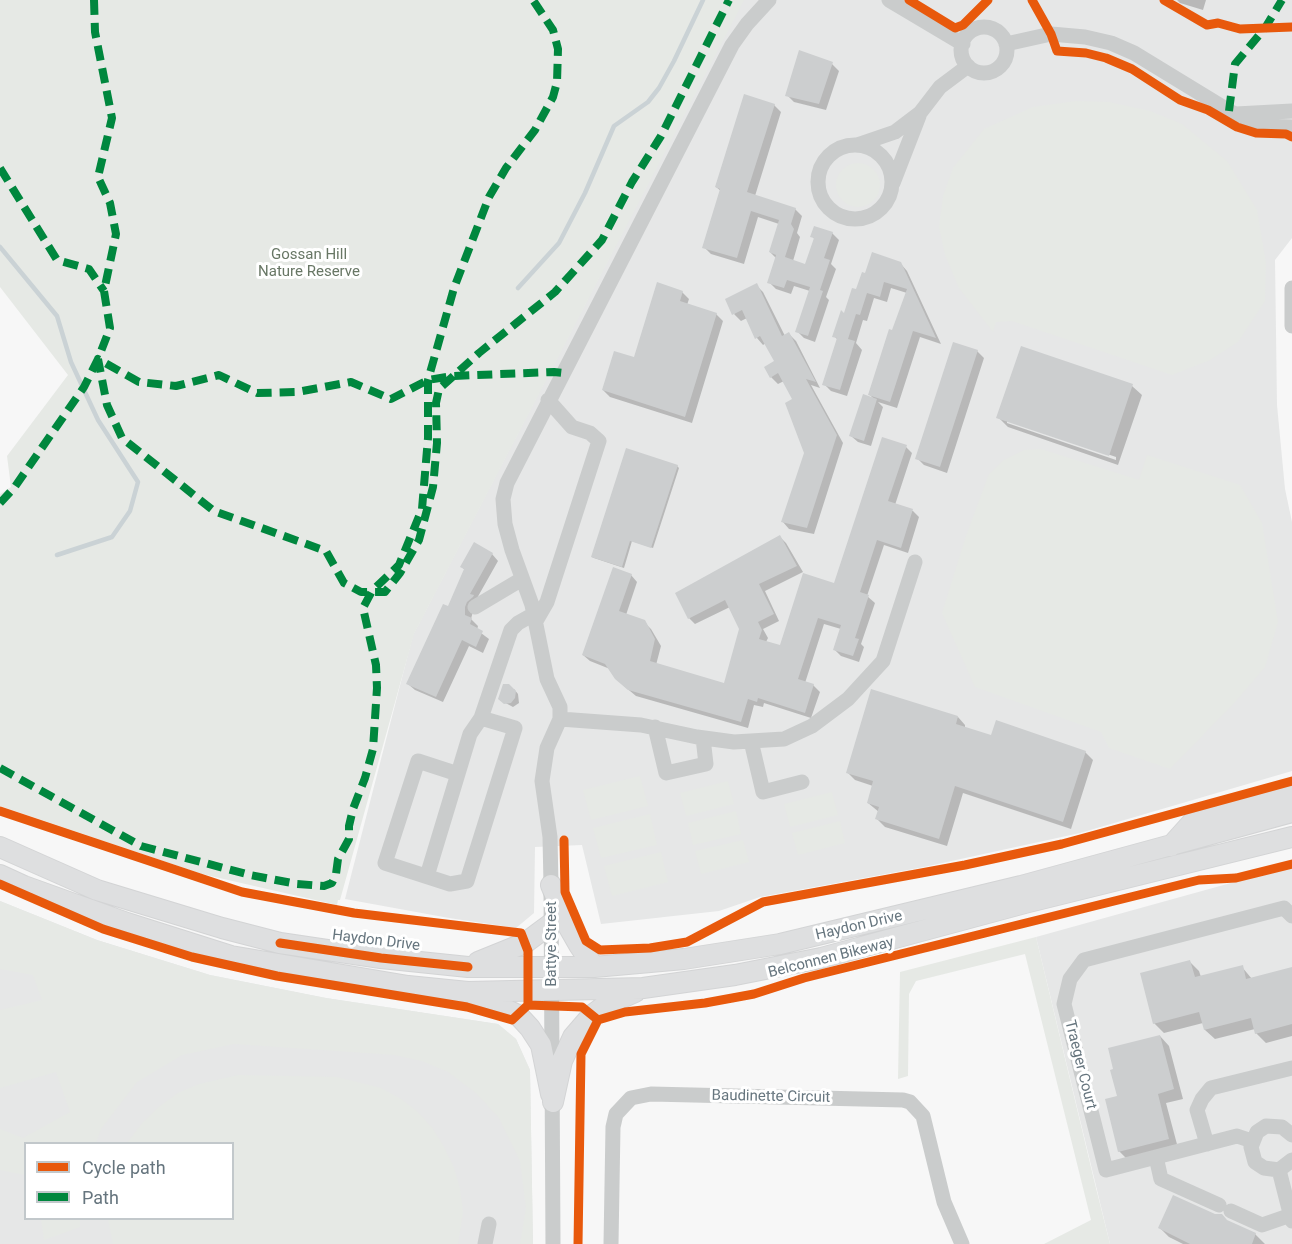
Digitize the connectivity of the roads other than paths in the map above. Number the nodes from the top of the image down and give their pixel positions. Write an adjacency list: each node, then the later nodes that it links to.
1 (769, 0): 16 (street)
2 (889, 0): 3 (street)
3 (963, 44): 4 (street); 5 (street)
4 (1006, 44): 5 (street); 10 (street)
5 (968, 66): 9 (street)
6 (1292, 104): 8 (street)
7 (1292, 111): 8 (street)
8 (1262, 112): 10 (street)
9 (920, 113): 12 (street); 13 (street)
10 (1236, 114): 11 (street)
11 (1292, 127)
12 (857, 145): 13 (street); 13 (street)
13 (892, 185)
14 (1292, 288): 15 (street)
15 (1292, 326)
16 (548, 400): 18 (street); 20 (street)
17 (915, 562): 25 (street)
18 (522, 579): 19 (street); 20 (street)
19 (475, 608)
20 (535, 617): 21 (street); 22 (street)
21 (481, 718): 26 (street); 36 (street)
22 (560, 719): 23 (street); 37 (street, Battye Street)
23 (655, 728): 24 (street); 24 (street)
24 (703, 738): 25 (street)
25 (751, 741): 27 (street)
26 (458, 774): 36 (street); 36 (street)
27 (802, 782)
28 (1292, 792): 33 (main road)
29 (1292, 799): 31 (main road)
30 (1292, 812): 31 (main road, Haydon Drive)
31 (1239, 827): 33 (main road, Haydon Drive)
32 (1292, 837): 43 (main road, Haydon Drive)
33 (1171, 846): 42 (main road, Haydon Drive)
34 (0, 847): 40 (main road, Haydon Drive)
35 (0, 875): 45 (main road, Haydon Drive)
36 (427, 876)
37 (552, 885): 39 (street, Battye Street); 42 (main road)
38 (1292, 916): 51 (street, Traeger Court)
39 (552, 923): 40 (main road); 41 (street, Battye Street)
40 (468, 967): 41 (main road, Haydon Drive)
41 (552, 967): 42 (main road, Haydon Drive); 44 (street, Battye Street)
42 (594, 967)
43 (644, 988): 44 (main road, Haydon Drive); 47 (main road)
44 (552, 990): 45 (main road, Haydon Drive); 47 (street, Battye Street)
45 (468, 992): 47 (main road)
46 (1292, 1068): 50 (street)
47 (553, 1102): 56 (street, Battye Street)
48 (1290, 1128): 49 (street)
49 (1252, 1141): 50 (street, Traeger Court); 52 (street)
50 (1207, 1144): 51 (street, Traeger Court)
51 (1156, 1157): 53 (street)
52 (1286, 1165): 53 (street)
53 (1291, 1218)
54 (489, 1224): 55 (street)
55 (485, 1244)
56 (553, 1244)
57 (611, 1244): 58 (street, Baudinette Circuit)
58 (962, 1244)

